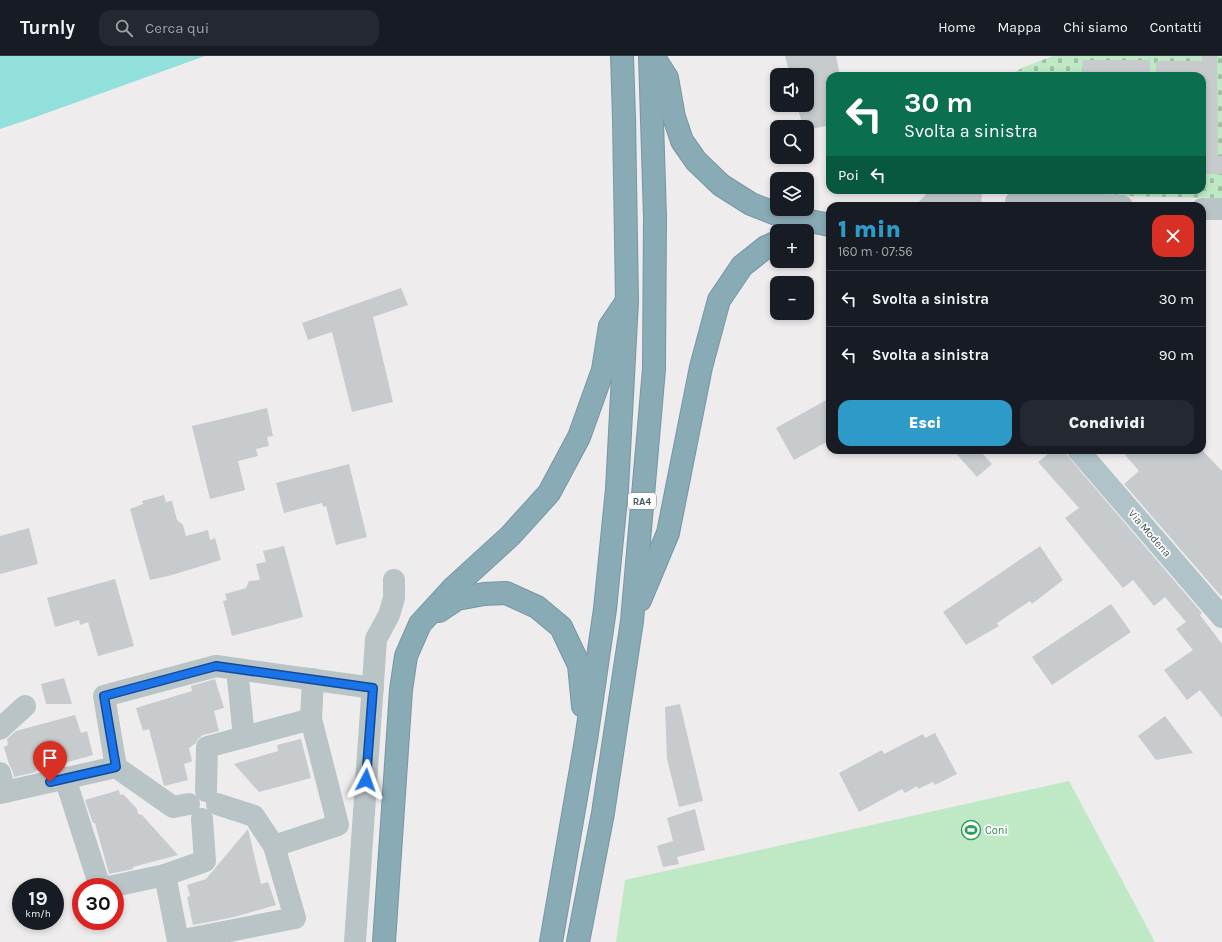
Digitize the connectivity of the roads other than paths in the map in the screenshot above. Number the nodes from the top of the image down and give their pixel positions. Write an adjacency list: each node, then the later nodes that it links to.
1 (622, 56): 10 (highway, RA4)
2 (650, 56): 14 (highway, RA4)
3 (653, 56): 6 (highway)
4 (1206, 209): 5 (street)
5 (1222, 209)
6 (826, 224)
7 (826, 230): 8 (highway)
8 (814, 232)
9 (770, 245): 14 (highway)
10 (627, 301): 15 (highway); 23 (highway, RA4)
11 (1081, 454): 13 (main road, Via Modena)
12 (394, 580): 18 (street)
13 (1222, 617)
14 (632, 621): 35 (highway, RA4)
15 (420, 624): 23 (highway); 33 (highway)
16 (237, 670): 17 (street); 22 (street); 24 (street)
17 (313, 680): 18 (street); 20 (street)
18 (373, 688): 32 (street)
19 (25, 706): 21 (street)
20 (311, 719): 22 (street); 28 (street)
21 (0, 729)
22 (244, 737): 27 (street)
23 (586, 740): 34 (highway, RA4)
24 (116, 767): 25 (street); 27 (street)
25 (65, 778): 26 (street); 30 (street)
26 (2, 786)
27 (204, 805): 28 (street); 29 (street)
28 (274, 846): 29 (street)
29 (165, 875): 31 (street)
30 (97, 878)
31 (124, 884)
32 (355, 942)
33 (384, 942)
34 (551, 942)
35 (578, 942)

